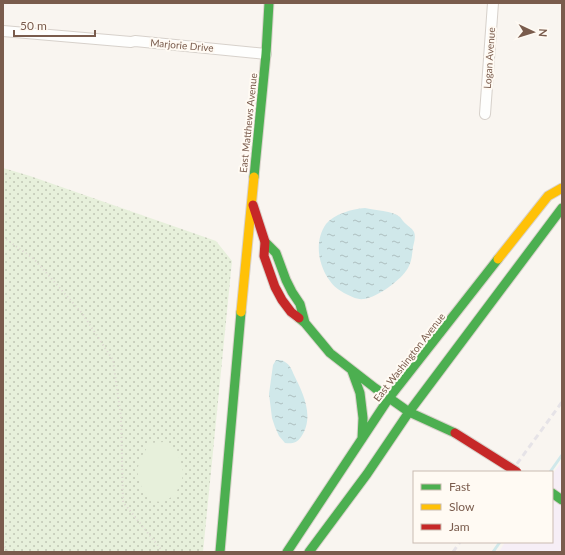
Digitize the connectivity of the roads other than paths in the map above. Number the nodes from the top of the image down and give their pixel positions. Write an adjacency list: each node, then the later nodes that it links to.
1 (270, 3): 4 (street, East Matthews Avenue)
2 (493, 3): 5 (street, Logan Avenue)
3 (3, 31): 4 (street, Marjorie Drive)
4 (266, 54): 7 (street, East Matthews Avenue)
5 (485, 114)
6 (562, 188): 10 (street, East Washington Avenue)
7 (251, 201): 9 (street, East Matthews Avenue); 16 (street)
8 (562, 208): 11 (street)
9 (352, 371): 10 (street, East Matthews Avenue); 12 (street)
10 (389, 398): 11 (street, East Matthews Avenue); 12 (street, East Washington Avenue)
11 (410, 412): 13 (street, East Matthews Avenue, bridge); 18 (street)
12 (362, 440): 17 (street, East Washington Avenue)
13 (515, 471)
14 (553, 495): 15 (street)
15 (562, 500)
16 (220, 552)
17 (286, 552)
18 (310, 552)

